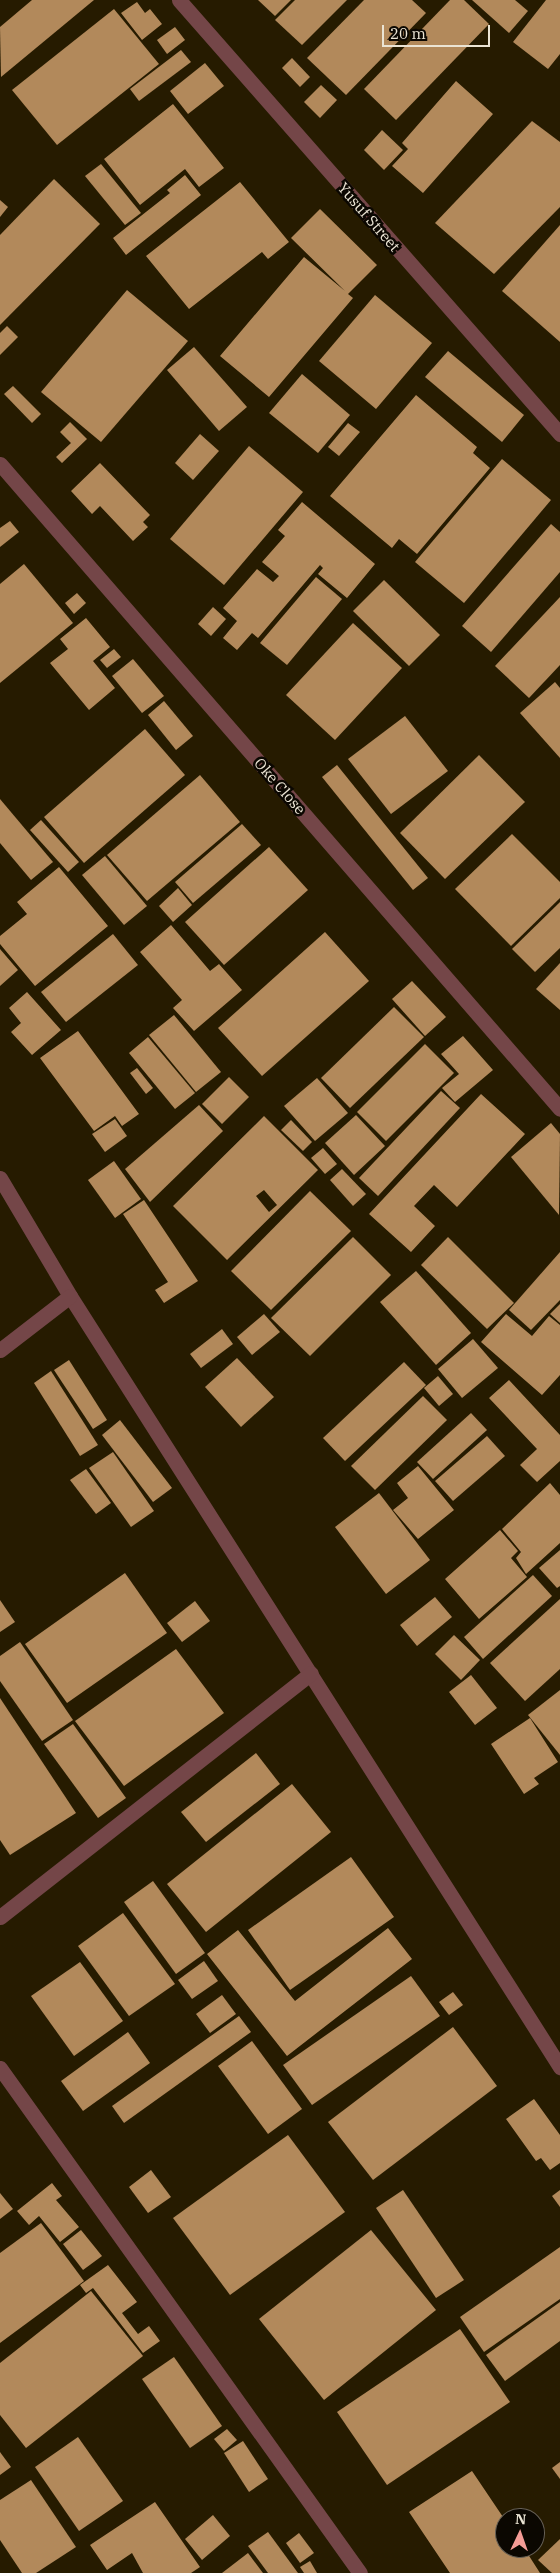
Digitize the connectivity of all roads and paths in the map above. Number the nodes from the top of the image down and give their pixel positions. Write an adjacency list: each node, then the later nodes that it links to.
1 (178, 0): 2 (street, Yusuf Street)
2 (560, 434)
3 (0, 464): 4 (street, Oke Close)
4 (560, 1109)
5 (0, 1178): 6 (street)
6 (70, 1296): 7 (street); 8 (street)
7 (0, 1350)
8 (311, 1673): 9 (street); 10 (street)
9 (0, 1917)
10 (560, 2067)
11 (0, 2068): 12 (street)
12 (360, 2573)

